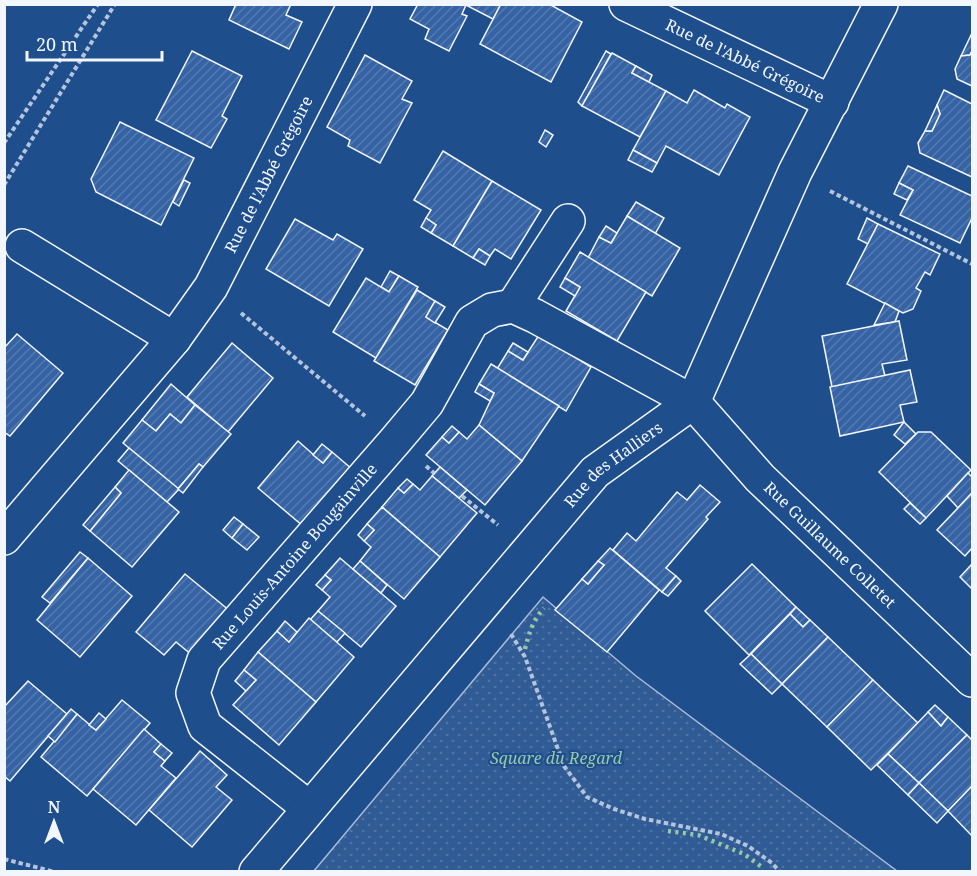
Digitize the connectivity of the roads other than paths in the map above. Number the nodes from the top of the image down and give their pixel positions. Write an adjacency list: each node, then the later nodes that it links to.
1 (355, 4): 8 (street, Rue de l'Abbé Grégoire)
2 (626, 4): 4 (street, Rue de l'Abbé Grégoire)
3 (881, 4): 4 (street)
4 (832, 102): 9 (street)
5 (568, 221): 7 (street)
6 (22, 246): 8 (street)
7 (513, 306): 9 (street); 12 (street, Rue Louis-Antoine Bougainville)
8 (174, 339): 10 (street, Rue de l'Abbé Grégoire)
9 (693, 402): 11 (street, Rue Guillaume Colletet); 12 (street, Rue des Halliers)
10 (4, 538)
11 (972, 680)
12 (309, 808): 13 (street, Rue des Halliers)
13 (255, 872)

